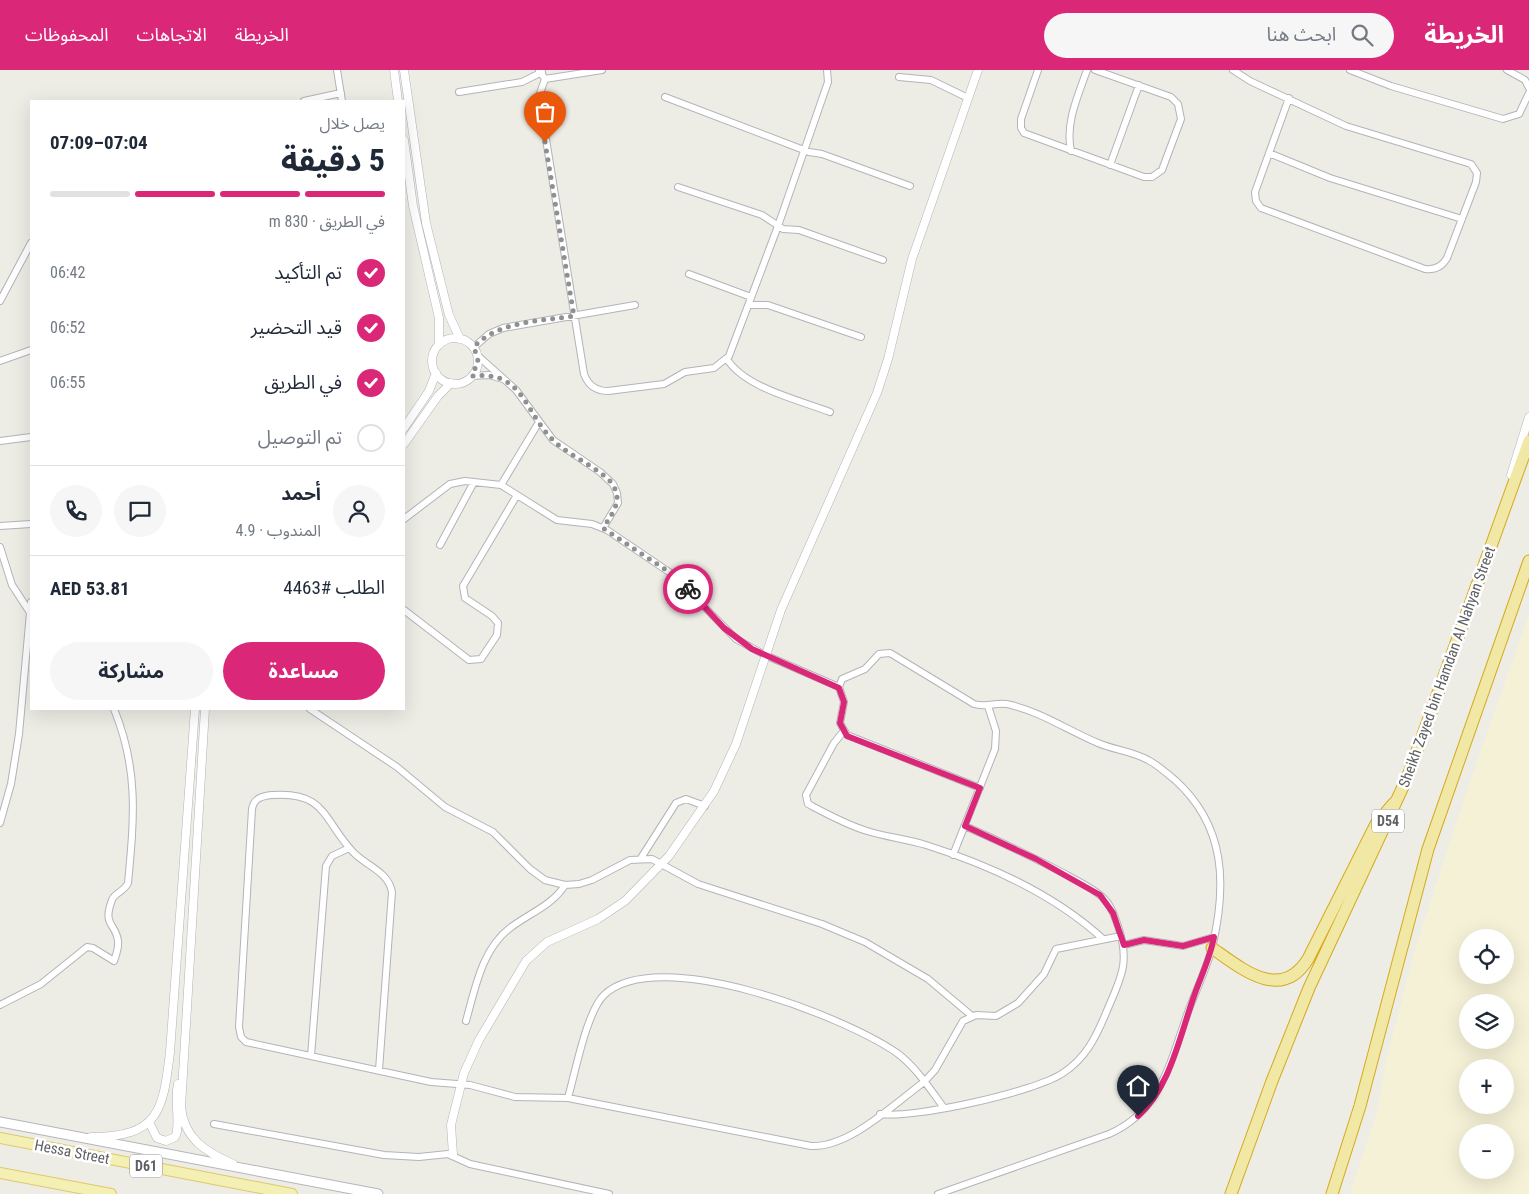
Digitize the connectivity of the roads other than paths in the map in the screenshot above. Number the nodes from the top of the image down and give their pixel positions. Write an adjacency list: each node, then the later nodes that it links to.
1 (337, 70): 19 (street)
2 (394, 70): 26 (street)
3 (404, 70): 45 (street)
4 (602, 70): 15 (street)
5 (827, 70): 28 (street)
6 (978, 70): 22 (street)
7 (1038, 70): 29 (street)
8 (1087, 70): 29 (street)
9 (1096, 70): 16 (street)
10 (1233, 70): 23 (street)
11 (1350, 70): 20 (street)
12 (1507, 70): 17 (street)
13 (541, 71): 15 (street); 18 (street)
14 (900, 77): 22 (street)
15 (545, 79): 43 (street)
16 (1139, 85): 31 (street); 31 (street)
17 (1529, 88)
18 (459, 92)
19 (341, 93): 24 (street); 25 (street)
20 (1529, 93)
21 (665, 97): 28 (street)
22 (968, 98): 78 (street)
23 (1289, 98): 30 (street); 34 (street)
24 (309, 100)
25 (342, 100)
26 (398, 100)
27 (405, 147): 46 (street)
28 (805, 150): 32 (street); 35 (street)
29 (1071, 151): 31 (street)
30 (1269, 154): 34 (street); 34 (street)
31 (1110, 165)
32 (910, 186)
33 (678, 188): 35 (street)
34 (1462, 219)
35 (778, 226): 37 (street); 39 (street)
36 (30, 245): 40 (street)
37 (883, 260)
38 (689, 274): 39 (street)
39 (752, 297): 42 (street)
40 (0, 301)
41 (635, 305): 43 (street)
42 (748, 305): 44 (street); 49 (street)
43 (574, 316): 48 (street); 49 (street)
44 (861, 337)
45 (460, 338): 46 (street); 48 (street)
46 (439, 345): 51 (street)
47 (30, 350): 50 (street)
48 (476, 351): 52 (street); 53 (street)
49 (727, 359): 55 (street)
50 (0, 361)
51 (436, 373): 54 (street); 58 (street)
52 (472, 376): 53 (street); 54 (street)
53 (504, 379): 57 (street)
54 (451, 383): 62 (street)
55 (830, 412)
56 (1529, 417): 77 (street)
57 (539, 422): 64 (street); 69 (street)
58 (405, 427)
59 (30, 437): 60 (street)
60 (0, 441)
61 (1529, 442): 77 (highway, Sheikh Zayed bin Hamdan Al Nahyan Street / D54)
62 (405, 443)
63 (474, 482): 64 (street); 66 (street); 70 (street)
64 (501, 485): 65 (street)
65 (517, 495): 69 (street); 76 (street)
66 (405, 518)
67 (30, 524): 68 (street)
68 (0, 526)
69 (603, 528): 78 (street)
70 (440, 545)
71 (0, 547): 73 (street)
72 (1529, 561): 130 (highway)
73 (2, 566): 75 (street)
74 (30, 606): 75 (street)
75 (29, 610): 89 (street)
76 (405, 611)
77 (1461, 632): 87 (highway, Sheikh Zayed bin Hamdan Al Nahyan Street / D54)
78 (765, 655): 79 (street); 88 (street)
79 (839, 688): 80 (street); 85 (street)
80 (988, 706): 86 (street); 98 (street)
81 (114, 710): 100 (street)
82 (195, 710): 103 (street)
83 (205, 710): 104 (street)
84 (312, 710): 95 (street)
85 (843, 732): 86 (street); 92 (street)
86 (980, 788): 90 (street)
87 (1398, 801): 98 (highway); 121 (highway, Sheikh Zayed bin Hamdan Al Nahyan Street / D54)
88 (705, 806): 93 (street); 94 (street)
89 (0, 823)
90 (965, 826): 92 (street); 96 (street)
91 (349, 848): 105 (street); 105 (street); 106 (street)
92 (953, 855): 97 (street)
93 (640, 858): 94 (street); 95 (street)
94 (662, 864): 101 (street); 109 (street)
95 (565, 885): 102 (street)
96 (1121, 936): 97 (street); 99 (street)
97 (1103, 939): 101 (street)
98 (1213, 942): 99 (street); 126 (street)
99 (1124, 945): 111 (street)
100 (0, 1005)
101 (972, 1016): 108 (street)
102 (466, 1021)
103 (170, 1052): 104 (street); 114 (street)
104 (183, 1053): 107 (street)
105 (310, 1056): 106 (street)
106 (379, 1070): 109 (street)
107 (182, 1074): 114 (street); 119 (street)
108 (924, 1082): 110 (street); 111 (street); 112 (street)
109 (461, 1084): 110 (street); 118 (street)
110 (568, 1098): 112 (street)
111 (944, 1108): 112 (street)
112 (880, 1114)
113 (0, 1122): 116 (main road)
114 (149, 1122): 116 (street)
115 (214, 1124): 118 (street)
116 (74, 1136): 119 (main road)
117 (0, 1138): 123 (main road, Hessa Street / D61)
118 (453, 1155): 125 (street)
119 (242, 1168): 124 (main road)
120 (0, 1173): 122 (main road)
121 (1238, 1175): 127 (highway); 128 (highway, Sheikh Zayed bin Hamdan Al Nahyan Street / D54); 129 (highway)
122 (107, 1193)
123 (292, 1194)
124 (378, 1194)
125 (610, 1194)
126 (938, 1194)
127 (1223, 1194)
128 (1231, 1194)
129 (1238, 1194)
130 (1332, 1194)

